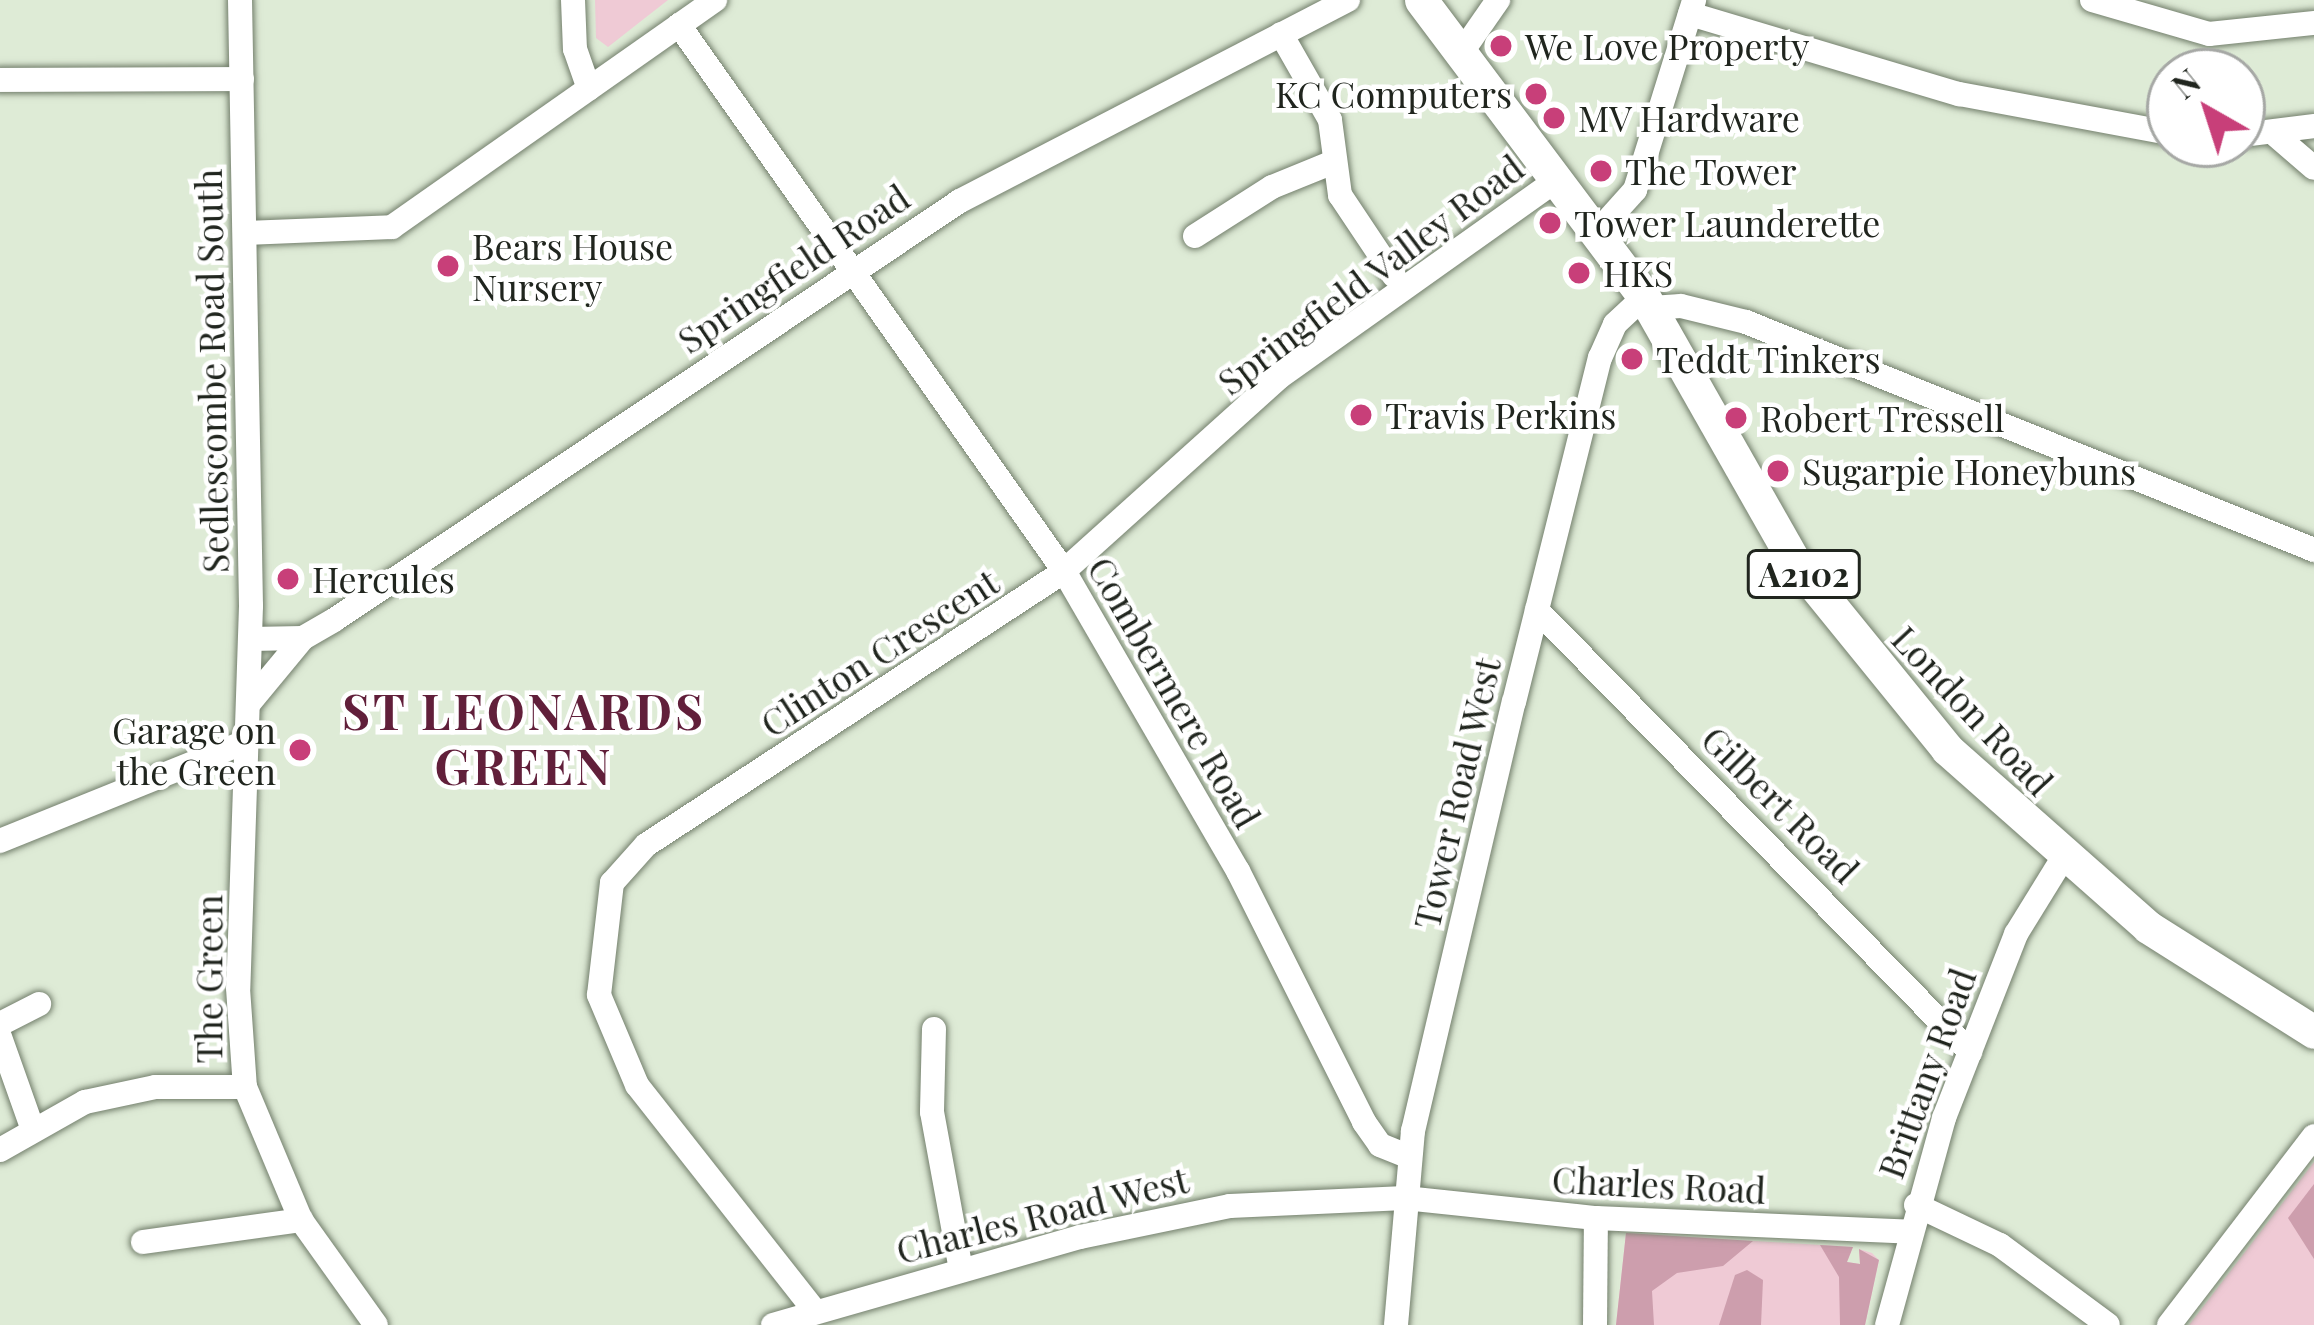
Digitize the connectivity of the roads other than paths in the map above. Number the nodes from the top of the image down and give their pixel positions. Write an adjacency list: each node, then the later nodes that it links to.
1 (240, 0): 13 (street, Sedlescombe Road South)
2 (573, 0): 15 (street)
3 (715, 0): 10 (street)
4 (1348, 0): 11 (street, Springfield Road)
5 (1420, 0): 12 (main road, London Road / A2102)
6 (1498, 0): 12 (street)
7 (2092, 0): 9 (street)
8 (1692, 7): 17 (street); 23 (street)
9 (2314, 22)
10 (680, 26): 15 (street); 26 (street, Combermere Road)
11 (1280, 34): 20 (street); 26 (street, Springfield Road)
12 (1464, 49): 22 (main road, London Road / A2102)
13 (242, 79): 14 (street); 24 (street, Sedlescombe Road South)
14 (0, 80)
15 (589, 89): 24 (street)
16 (2314, 126): 18 (street)
17 (2146, 128)
18 (2272, 132): 19 (street); 21 (street)
19 (2266, 133)
20 (1331, 163): 25 (street); 27 (street)
21 (2314, 168)
22 (1558, 179): 23 (main road, London Road / A2102); 30 (street, Springfield Valley Road)
23 (1599, 230): 28 (main road, London Road / A2102)
24 (245, 233): 33 (street, Sedlescombe Road South)
25 (1195, 236)
26 (853, 272): 30 (street, Combermere Road); 32 (street, Springfield Road)
27 (1394, 276)
28 (1647, 302): 29 (street); 31 (street, Tower Road West); 37 (main road, London Road / A2102)
29 (2314, 550)
30 (1064, 571): 50 (street, Combermere Road); 58 (street, Clinton Crescent)
31 (1537, 610): 43 (street, Gilbert Road); 50 (street, Tower Road West)
32 (303, 638): 33 (street); 34 (street, Springfield Road)
33 (250, 639): 34 (street, Sedlescombe Road South)
34 (250, 702): 35 (street, Sedlescombe Road South)
35 (247, 741): 36 (street); 46 (street, The Green)
36 (0, 841)
37 (2062, 858): 41 (main road, London Road / A2102); 43 (street, Brittany Road)
38 (39, 1004): 39 (street)
39 (0, 1024)
40 (934, 1029): 45 (street)
41 (2314, 1032)
42 (0, 1037): 47 (street)
43 (1970, 1052): 52 (street, Brittany Road)
44 (956, 1053): 45 (street)
45 (931, 1062): 57 (street)
46 (245, 1087): 47 (street); 54 (street, The Green)
47 (33, 1130): 49 (street)
48 (2314, 1136): 65 (street)
49 (0, 1150)
50 (1409, 1157): 51 (street, Tower Road West)
51 (1405, 1198): 53 (street, Charles Road); 57 (street, Charles Road West); 61 (street, Tower Road West)
52 (1916, 1205): 55 (street, Brittany Road); 64 (street)
53 (1596, 1218): 55 (street, Charles Road); 62 (street)
54 (301, 1220): 56 (street); 59 (street, The Green)
55 (1911, 1232): 63 (street, Brittany Road)
56 (143, 1242)
57 (961, 1270): 58 (street, Charles Road West)
58 (814, 1310): 60 (street, Charles Road West)
59 (376, 1325)
60 (773, 1325)
61 (1396, 1325)
62 (1595, 1325)
63 (1887, 1325)
64 (2108, 1325)
65 (2169, 1325)

